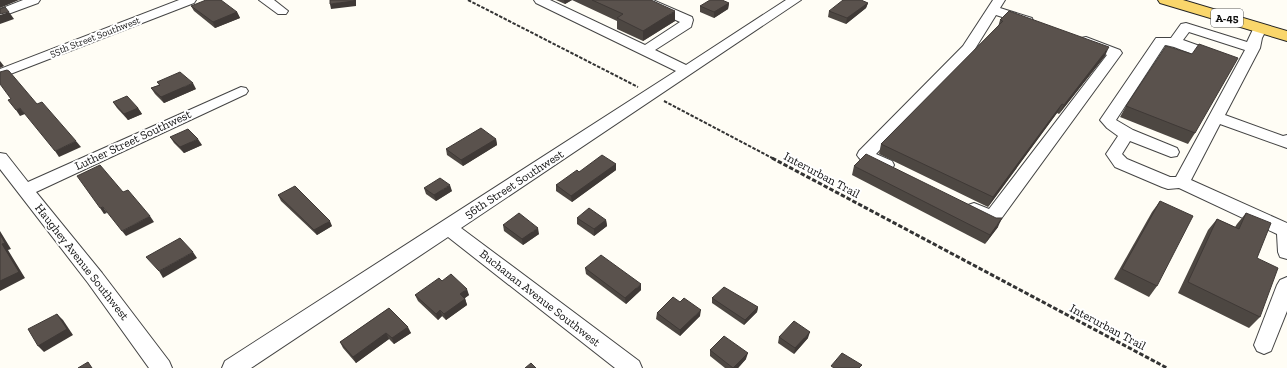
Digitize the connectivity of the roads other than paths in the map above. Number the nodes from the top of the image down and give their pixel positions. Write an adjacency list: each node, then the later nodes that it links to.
1 (34, 0): 10 (street)
2 (190, 0): 20 (street, 55th Street Southwest)
3 (266, 0): 9 (street)
4 (540, 0): 17 (street)
5 (643, 0): 17 (street)
6 (794, 0): 19 (street, 56th Street Southwest)
7 (1178, 2): 12 (main road, A-45)
8 (996, 5): 11 (street); 27 (street)
9 (282, 11)
10 (0, 13)
11 (1037, 25)
12 (1260, 28): 13 (main road, A-45); 16 (street)
13 (1287, 36)
14 (1074, 37): 30 (street)
15 (1175, 42): 16 (street); 18 (street); 23 (street)
16 (1253, 48): 18 (street)
17 (645, 51): 19 (street)
18 (1244, 66): 22 (street)
19 (687, 71): 31 (street, 56th Street Southwest)
20 (0, 74)
21 (241, 91): 29 (street, Luther Street Southwest)
22 (1216, 117): 24 (street); 28 (street)
23 (1127, 134): 25 (street); 28 (street)
24 (1287, 140)
25 (1171, 152)
26 (0, 158): 29 (street, Haughey Avenue Southwest)
27 (900, 172)
28 (1181, 182): 32 (street)
29 (25, 190): 35 (street, Haughey Avenue Southwest)
30 (964, 204)
31 (448, 227): 36 (street, 56th Street Southwest); 37 (street, Buchanan Avenue Southwest)
32 (1287, 252)
33 (1287, 286): 34 (street)
34 (1264, 345)
35 (162, 368)
36 (233, 368)
37 (631, 368)

